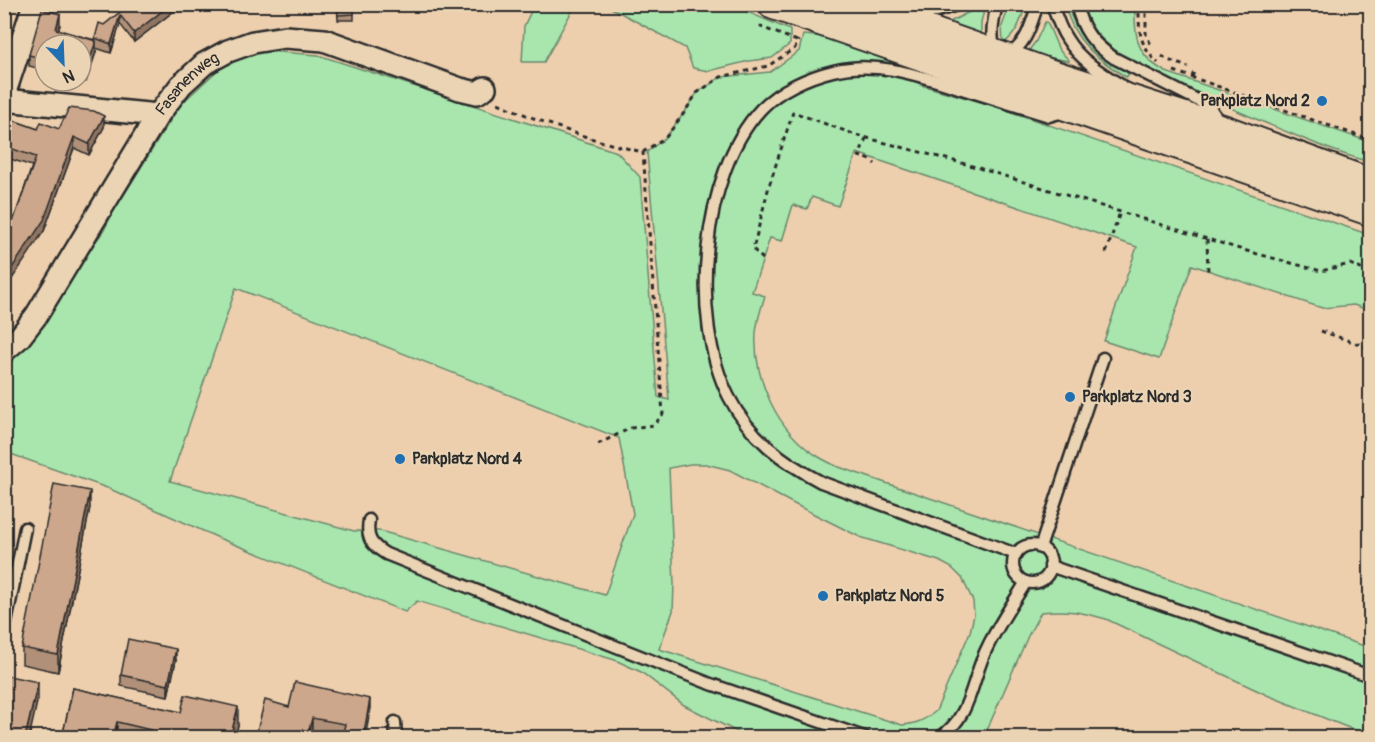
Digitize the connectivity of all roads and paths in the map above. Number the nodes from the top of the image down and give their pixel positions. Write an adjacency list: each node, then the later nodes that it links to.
1 (34, 4): 21 (street)
2 (960, 4): 9 (lane)
3 (997, 4): 13 (lane)
4 (1038, 4): 13 (lane)
5 (1052, 4): 23 (lane)
6 (1076, 4): 26 (lane)
7 (1139, 4): 14 (path)
8 (1146, 4): 11 (path)
9 (862, 9): 13 (main road)
10 (769, 16): 13 (main road); 29 (path)
11 (1152, 47)
12 (1162, 56): 15 (path)
13 (988, 62): 20 (main road); 20 (lane); 23 (main road)
14 (1165, 67)
15 (1188, 67)
16 (1195, 69): 18 (path)
17 (1173, 70): 18 (path)
18 (1190, 76): 28 (path)
19 (481, 90): 25 (street, Fasanenweg); 29 (path)
20 (1025, 91): 24 (main road)
21 (4, 95)
22 (4, 100): 25 (street)
23 (1140, 104): 26 (main road)
24 (1075, 109): 32 (main road); 47 (lane)
25 (158, 115): 41 (street, Fasanenweg)
26 (1225, 131): 31 (main road)
27 (866, 138): 30 (path); 33 (path); 36 (path)
28 (1371, 140)
29 (643, 152): 43 (path)
30 (875, 164)
31 (1371, 184)
32 (1371, 210)
33 (1120, 212): 34 (path); 35 (path)
34 (1207, 239): 37 (path); 38 (path)
35 (1106, 253)
36 (763, 259)
37 (1371, 273)
38 (1208, 274)
39 (1321, 331): 40 (path)
40 (1371, 348)
41 (4, 351)
42 (1103, 358): 46 (lane)
43 (598, 444)
44 (369, 520): 54 (lane)
45 (25, 528): 50 (lane)
46 (1040, 548): 47 (lane); 48 (lane)
47 (1016, 554): 49 (lane)
48 (1050, 566): 49 (lane); 51 (lane)
49 (1026, 582): 55 (lane)
50 (4, 633)
51 (1371, 676)
52 (396, 722): 53 (lane)
53 (396, 738)
54 (867, 738)
55 (939, 738)

